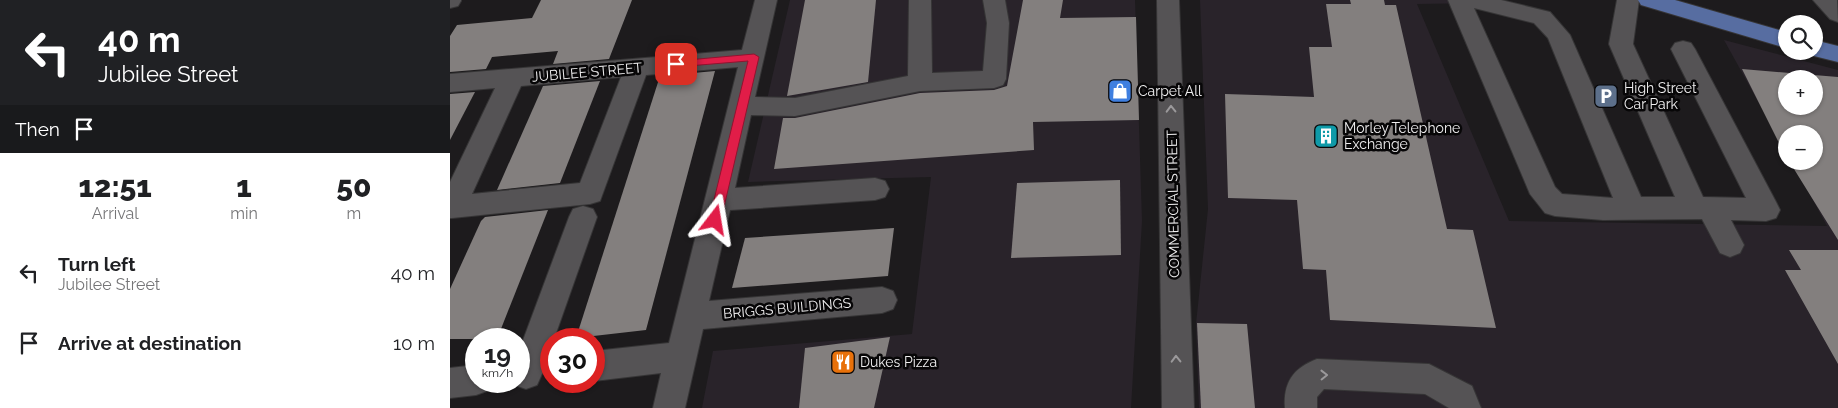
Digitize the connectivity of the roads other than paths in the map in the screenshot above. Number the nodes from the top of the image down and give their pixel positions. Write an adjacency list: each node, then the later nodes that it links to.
1 (766, 0): 15 (street)
2 (920, 0): 18 (street)
3 (994, 0): 18 (street)
4 (1168, 0): 35 (street, COMMERCIAL STREET, one-way to 4)
5 (1459, 0): 24 (street)
6 (1469, 0): 24 (street)
7 (1628, 0): 25 (street)
8 (1649, 0): 11 (main road)
9 (1824, 0): 10 (street)
10 (1838, 14)
11 (1778, 38)
12 (1683, 49): 25 (street)
13 (1823, 50): 14 (main road)
14 (1838, 54)
15 (754, 57): 16 (street, JUBILEE STREET); 20 (street)
16 (637, 67): 17 (street, JUBILEE STREET); 23 (street)
17 (512, 78): 19 (street, JUBILEE STREET); 23 (street)
18 (920, 82): 20 (street)
19 (450, 83)
20 (742, 106): 22 (street)
21 (875, 189): 22 (street)
22 (720, 200): 28 (street)
23 (587, 205): 31 (street)
24 (1631, 207): 25 (street)
25 (1702, 208): 26 (street)
26 (1730, 245)
27 (882, 300): 28 (street, BRIGGS BUILDINGS)
28 (692, 316): 29 (street)
29 (682, 356): 30 (street); 34 (street)
30 (605, 365)
31 (532, 374)
32 (465, 381): 33 (street)
33 (450, 383)
34 (670, 408)
35 (1178, 408)
36 (1301, 408): 37 (street, one-way to 37)
37 (1465, 408)

